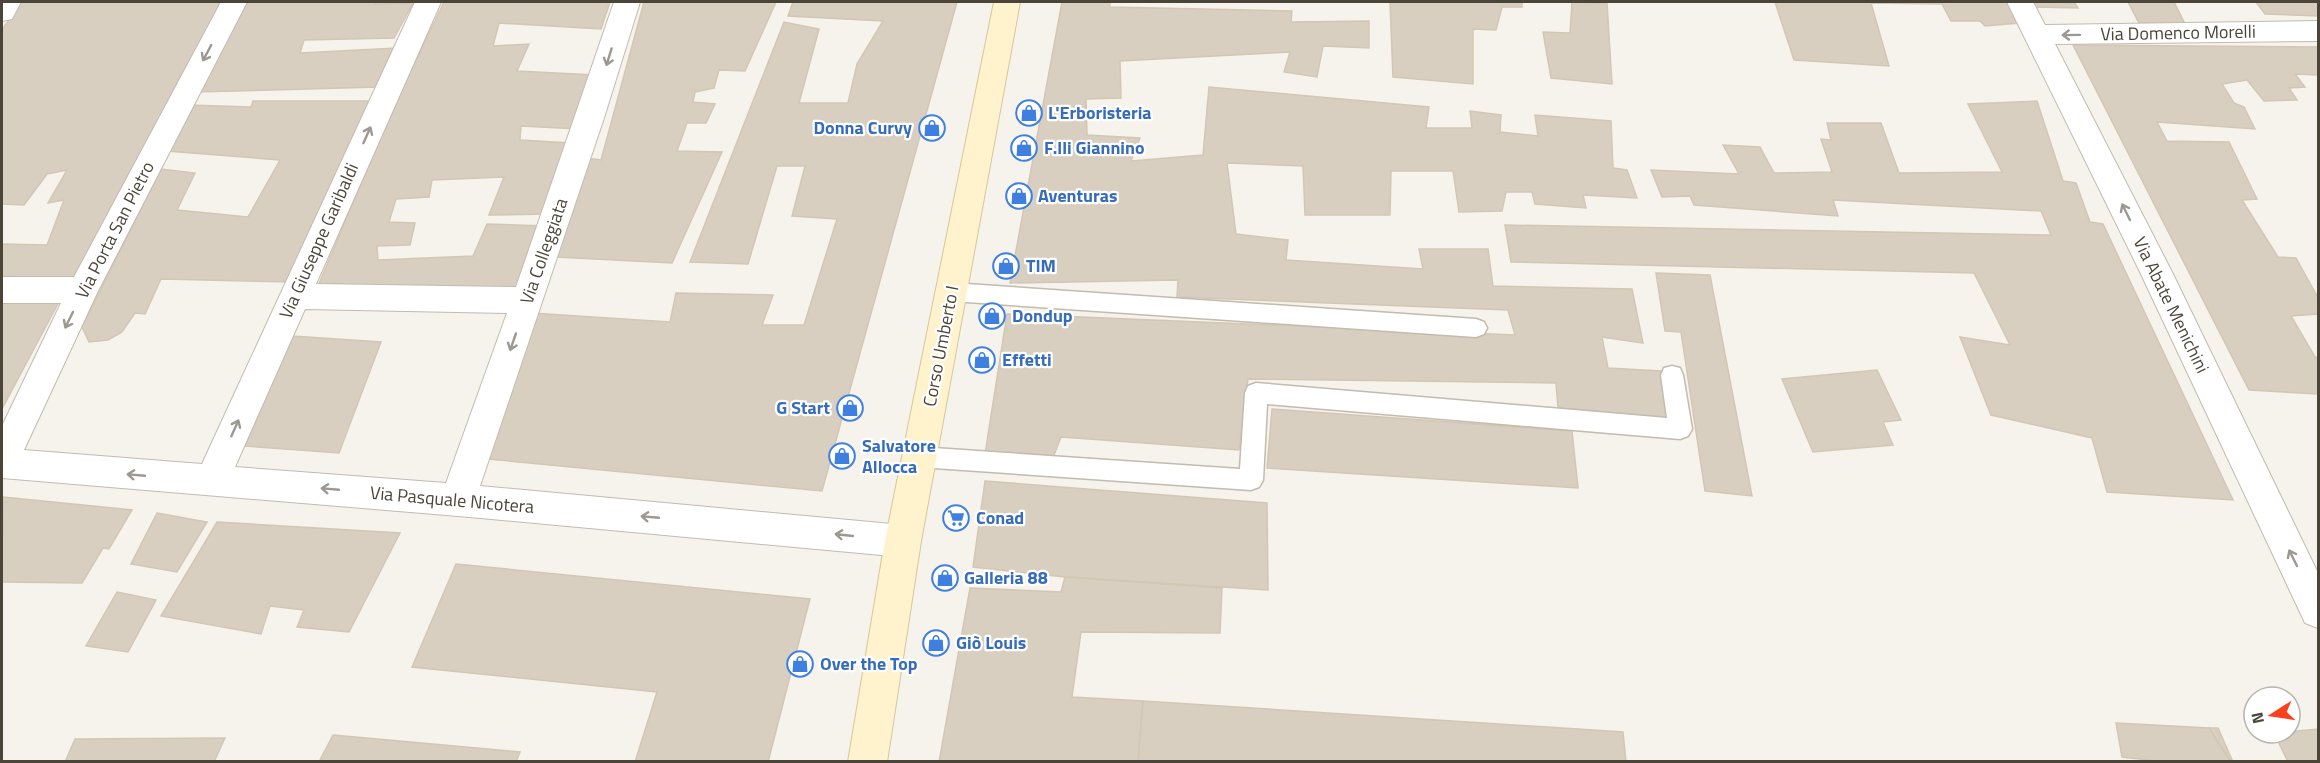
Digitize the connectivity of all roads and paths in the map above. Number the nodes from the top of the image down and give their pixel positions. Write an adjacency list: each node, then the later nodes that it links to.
1 (8, 2): 7 (street)
2 (234, 2): 11 (street, Via Porta San Pietro, one-way to 11)
3 (428, 2): 13 (street, Via Giuseppe Garibaldi, one-way to 3)
4 (627, 2): 14 (street, Via Colleggiata, one-way to 14)
5 (1007, 2): 12 (street, Corso Umberto I)
6 (2020, 2): 9 (street, Via Abate Menichini)
7 (2, 12)
8 (2319, 31): 9 (street, Via Domenco Morelli, one-way to 9)
9 (2038, 35): 22 (street, Via Abate Menichini, one-way to 9)
10 (2, 290): 11 (street)
11 (83, 290): 18 (street, Via Porta San Pietro, one-way to 18)
12 (952, 292): 15 (lane); 17 (street, Corso Umberto I)
13 (294, 296): 14 (street); 19 (street, Via Giuseppe Garibaldi, one-way to 13)
14 (528, 300): 20 (street, Via Colleggiata, one-way to 20)
15 (1476, 328)
16 (1672, 375): 17 (lane)
17 (919, 458): 21 (street, Corso Umberto I)
18 (2, 462): 19 (street, Via Pasquale Nicotera, one-way to 18)
19 (211, 481): 20 (street, Via Pasquale Nicotera, one-way to 19)
20 (458, 500): 21 (street, Via Pasquale Nicotera, one-way to 20)
21 (903, 541): 23 (street, Corso Umberto I)
22 (2319, 611)
23 (867, 762)

